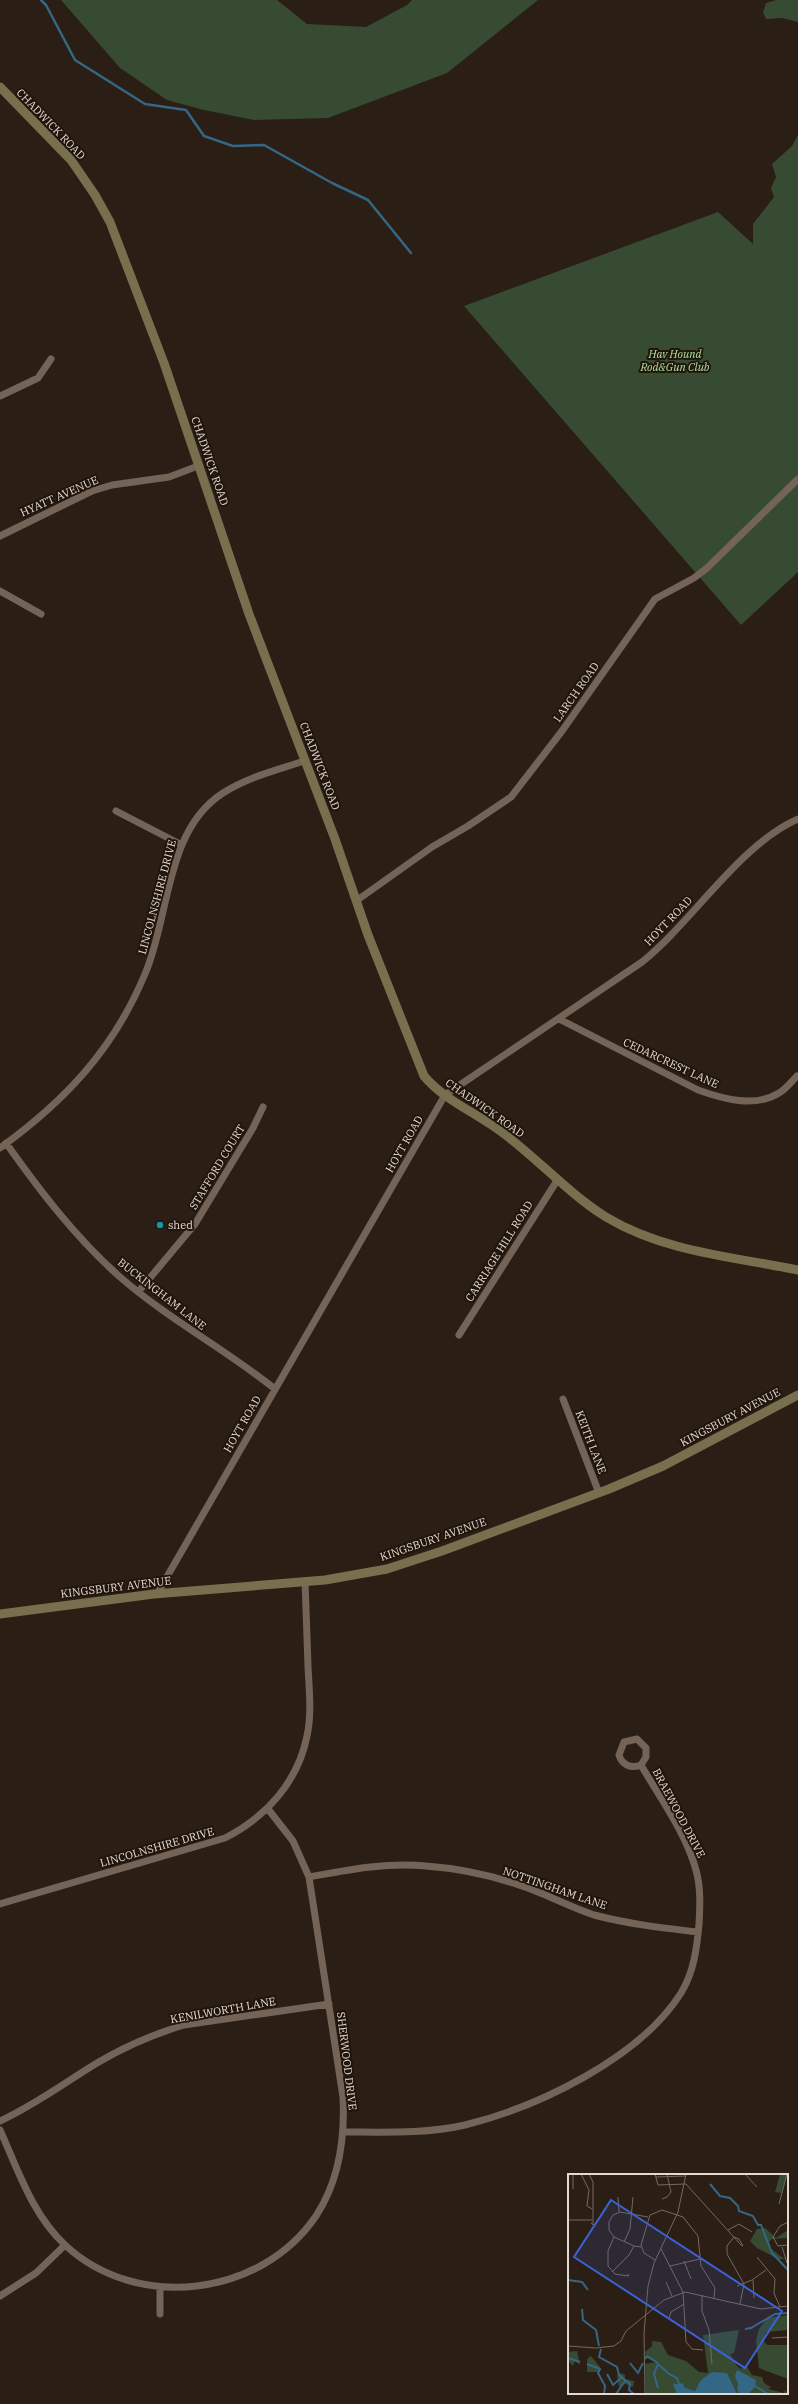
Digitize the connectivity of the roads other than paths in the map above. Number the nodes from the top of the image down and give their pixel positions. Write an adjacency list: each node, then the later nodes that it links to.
1 (0, 87): 4 (street, CHADWICK ROAD)
2 (51, 359): 3 (street)
3 (0, 396)
4 (198, 466): 6 (street, HYATT AVENUE); 9 (street, CHADWICK ROAD)
5 (798, 479): 13 (street, LARCH ROAD)
6 (0, 536)
7 (0, 591): 8 (street)
8 (41, 614)
9 (304, 761): 12 (street, LINCOLNSHIRE DRIVE); 13 (street, CHADWICK ROAD)
10 (116, 811): 12 (street)
11 (798, 819): 14 (street, HOYT ROAD)
12 (182, 845): 18 (street, LINCOLNSHIRE DRIVE)
13 (356, 900): 16 (street, CHADWICK ROAD)
14 (559, 1019): 15 (street, CEDARCREST LANE); 16 (street, HOYT ROAD)
15 (797, 1076)
16 (445, 1095): 20 (street, CHADWICK ROAD); 24 (street, HOYT ROAD)
17 (262, 1107): 22 (street, STAFFORD COURT)
18 (6, 1143): 19 (street, LINCOLNSHIRE DRIVE); 22 (street, BUCKINGHAM LANE)
19 (0, 1148)
20 (558, 1179): 21 (street, CHADWICK ROAD); 23 (street, CARRIAGE HILL ROAD)
21 (798, 1270)
22 (139, 1291): 24 (street, BUCKINGHAM LANE)
23 (459, 1335)
24 (275, 1389): 29 (street, HOYT ROAD)
25 (798, 1395): 27 (street, KINGSBURY AVENUE)
26 (563, 1399): 27 (street, KEITH LANE)
27 (599, 1493): 28 (street, KINGSBURY AVENUE)
28 (305, 1581): 29 (street, KINGSBURY AVENUE); 32 (street, LINCOLNSHIRE DRIVE)
29 (157, 1594): 30 (street, KINGSBURY AVENUE)
30 (0, 1614)
31 (641, 1765): 31 (street, BRAEWOOD DRIVE); 35 (street, BRAEWOOD DRIVE)
32 (268, 1809): 33 (street, SHERWOOD DRIVE); 34 (street, LINCOLNSHIRE DRIVE)
33 (309, 1877): 35 (street, NOTTINGHAM LANE); 36 (street, SHERWOOD DRIVE)
34 (0, 1904)
35 (698, 1932): 39 (street, BRAEWOOD DRIVE)
36 (329, 2004): 37 (street, KENILWORTH LANE); 39 (street, SHERWOOD DRIVE)
37 (0, 2121)
38 (0, 2130): 40 (street, SHERWOOD DRIVE)
39 (343, 2132): 41 (street, SHERWOOD DRIVE)
40 (65, 2245): 41 (street, SHERWOOD DRIVE); 42 (street)
41 (160, 2287): 43 (street)
42 (0, 2296)
43 (160, 2314)

